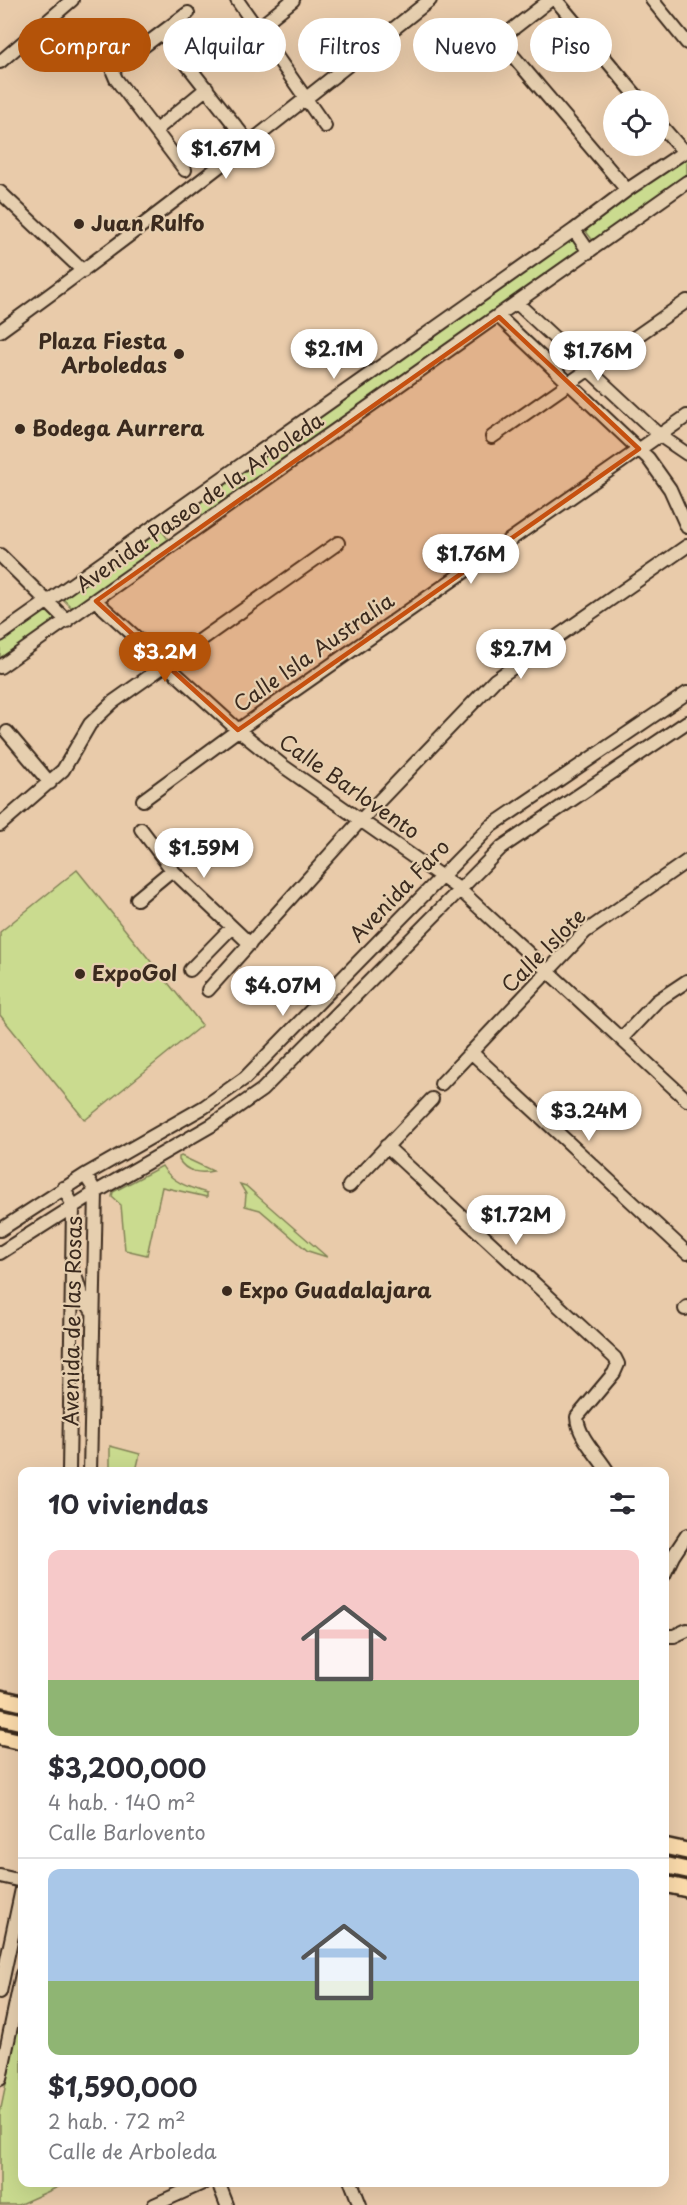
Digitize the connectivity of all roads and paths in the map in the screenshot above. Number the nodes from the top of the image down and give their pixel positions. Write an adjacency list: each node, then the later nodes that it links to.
1 (72, 0): 13 (street)
2 (237, 0): 9 (street)
3 (293, 0): 10 (street)
4 (430, 0): 17 (street)
5 (550, 0): 25 (street)
6 (556, 0): 16 (street)
7 (652, 0): 12 (street)
8 (188, 12): 11 (street)
9 (249, 18)
10 (271, 18)
11 (162, 33): 15 (street); 19 (street)
12 (687, 43)
13 (0, 62)
14 (286, 69): 17 (street)
15 (207, 88): 19 (street); 21 (street)
16 (632, 90)
17 (307, 98): 18 (street); 21 (street)
18 (325, 126)
19 (156, 130): 23 (street)
20 (669, 134): 22 (street)
21 (249, 143): 29 (street)
22 (685, 151): 25 (street, Avenida Paseo de la Arboleda)
23 (185, 170)
24 (687, 182): 28 (street, Avenida Paseo de la Arboleda)
25 (627, 190): 27 (street, Avenida Paseo de la Arboleda)
26 (0, 192): 29 (street)
27 (574, 230): 28 (street); 46 (street, Avenida Paseo de la Arboleda)
28 (589, 252): 31 (street, Avenida Paseo de la Arboleda)
29 (83, 272): 33 (street)
30 (687, 301): 34 (street)
31 (518, 304): 32 (street, Avenida Paseo de la Arboleda); 34 (street)
32 (499, 317): 35 (street); 45 (street, Avenida Paseo de la Arboleda)
33 (0, 331)
34 (589, 370): 35 (street); 37 (street)
35 (570, 384): 38 (street); 39 (street)
36 (687, 416): 37 (street, Calle Isla Australia)
37 (659, 435): 39 (street, Calle Isla Australia); 40 (street)
38 (492, 437)
39 (639, 449): 41 (street); 53 (street, Calle Isla Australia)
40 (687, 454)
41 (687, 527)
42 (338, 543): 49 (street)
43 (687, 546): 57 (street)
44 (0, 555): 46 (street)
45 (96, 600): 47 (street, Avenida Paseo de la Arboleda); 49 (street, Calle Barlovento)
46 (47, 601): 47 (street); 48 (street, Avenida Paseo de la Arboleda)
47 (67, 621): 50 (street, Avenida Paseo de la Arboleda)
48 (0, 635)
49 (166, 664): 53 (street, Calle Barlovento); 55 (street)
50 (0, 668)
51 (687, 693): 62 (street, Avenida Faro)
52 (687, 722): 63 (street, Avenida Faro)
53 (238, 730): 56 (street, Calle Isla Australia); 57 (street, Calle Barlovento)
54 (7, 732): 55 (street)
55 (50, 783): 58 (street)
56 (143, 800)
57 (360, 821): 62 (street, Calle Barlovento); 66 (street)
58 (0, 825)
59 (141, 829): 61 (street)
60 (687, 861): 68 (street, Calle Islote)
61 (172, 870): 64 (street); 65 (street)
62 (442, 876): 63 (street, Calle Barlovento); 77 (street, Avenida Faro)
63 (459, 889): 68 (street, Calle Barlovento); 80 (street, Avenida Faro)
64 (137, 899)
65 (232, 927): 66 (street); 67 (street)
66 (250, 944): 70 (street)
67 (190, 970)
68 (548, 972): 71 (street, Calle Barlovento); 72 (street, Calle Islote)
69 (687, 981): 71 (street)
70 (208, 990)
71 (621, 1039): 75 (street, Calle Barlovento)
72 (471, 1052): 73 (street, Calle Islote); 84 (street)
73 (441, 1084)
74 (432, 1098): 76 (street)
75 (687, 1100)
76 (386, 1146): 78 (street); 87 (street)
77 (85, 1175): 79 (street, Avenida Faro); 80 (street, Avenida de las Rosas)
78 (349, 1186)
79 (63, 1188): 81 (street, Avenida de las Rosas); 82 (street, Avenida Faro)
80 (96, 1192): 81 (street, Avenida Faro); 86 (street, Avenida de las Rosas)
81 (74, 1205): 83 (street, Avenida Faro); 85 (street, Avenida de las Rosas)
82 (0, 1230)
83 (0, 1253)
84 (687, 1253)
85 (71, 1265): 86 (street); 88 (street, Avenida de las Rosas)
86 (92, 1311): 89 (street, Avenida de las Rosas)
87 (596, 1457): 90 (street); 91 (street)
88 (69, 1467)
89 (90, 1467)
90 (597, 1467)
91 (604, 1467)
92 (687, 1535): 93 (street)
93 (669, 1553)
94 (687, 1630): 95 (street)
95 (669, 1636)
96 (0, 1698): 97 (main road)
97 (18, 1702)
98 (0, 1717): 99 (main road)
99 (18, 1721)
100 (0, 1737): 101 (main road)
101 (18, 1741)
102 (669, 1847): 103 (main road)
103 (687, 1851)
104 (669, 1866): 105 (main road)
105 (687, 1870)
106 (0, 1876): 107 (street)
107 (18, 1880)
108 (669, 1885): 109 (main road)
109 (687, 1889)
110 (18, 1907): 111 (street)
111 (0, 1987): 112 (street)
112 (18, 1990)
113 (18, 1995): 114 (street)
114 (0, 2079)
115 (194, 2187): 118 (street)
116 (220, 2187): 119 (street)
117 (353, 2187): 120 (street)
118 (154, 2205)
119 (227, 2205)
120 (360, 2205)

